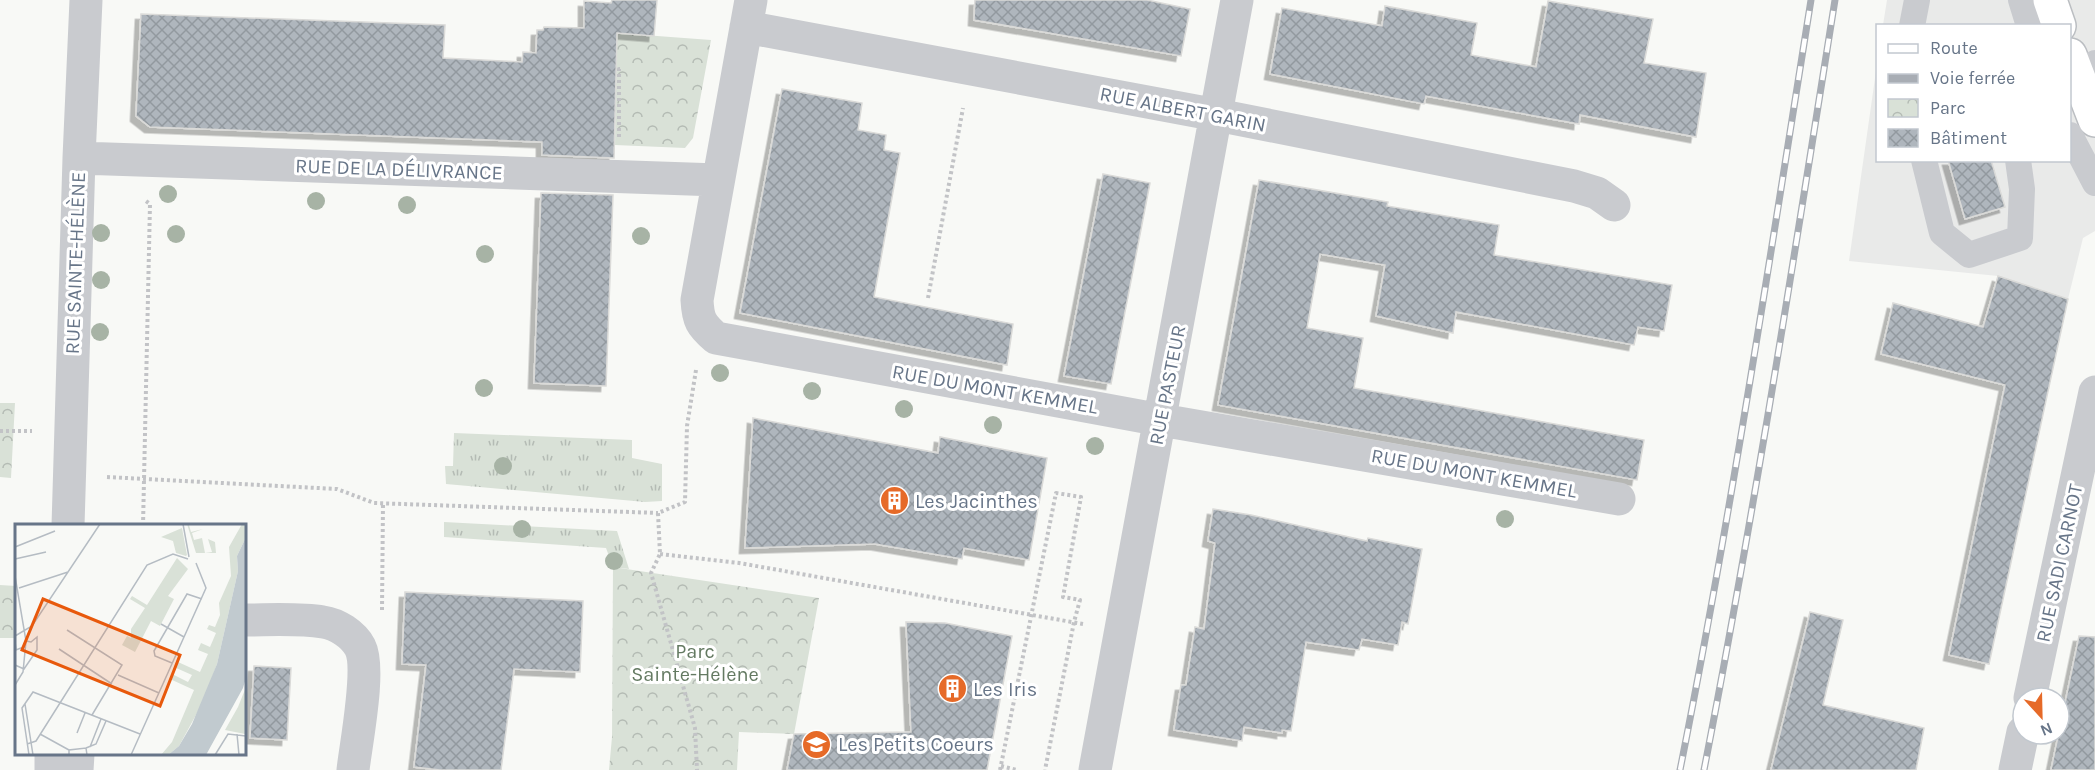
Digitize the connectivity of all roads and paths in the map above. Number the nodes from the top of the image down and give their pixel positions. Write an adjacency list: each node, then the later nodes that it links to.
1 (86, 0): 15 (street, RUE SAINTE-HÉLÈNE)
2 (1237, 0): 13 (street, RUE PASTEUR)
3 (1917, 0): 7 (lane)
4 (2021, 0): 8 (lane)
5 (2050, 0): 9 (main road)
6 (749, 14): 12 (street, RUE ALBERT GARIN); 20 (street, RUE DU MONT KEMMEL)
7 (1912, 24)
8 (2029, 24)
9 (2058, 24)
10 (2081, 64): 14 (main road)
11 (623, 69): 19 (path)
12 (971, 69): 13 (street, RUE ALBERT GARIN); 23 (path)
13 (1216, 115): 22 (street, RUE ALBERT GARIN); 26 (street, RUE PASTEUR)
14 (2080, 132): 21 (lane)
15 (79, 158): 16 (street, RUE DE LA DÉLIVRANCE); 32 (street, RUE SAINTE-HÉLÈNE)
16 (122, 159): 19 (street, RUE DE LA DÉLIVRANCE); 28 (path)
17 (1924, 162): 18 (lane)
18 (2018, 162)
19 (618, 176): 20 (street, RUE DE LA DÉLIVRANCE)
20 (718, 180): 26 (street, RUE DU MONT KEMMEL)
21 (2095, 183)
22 (1614, 205)
23 (928, 298)
24 (2095, 393): 39 (street, RUE SADI CARNOT)
25 (691, 396): 31 (path)
26 (1161, 420): 29 (street, RUE DU MONT KEMMEL); 48 (street, RUE PASTEUR)
27 (118, 478): 28 (path)
28 (144, 479): 30 (path); 33 (path)
29 (1619, 499)
30 (382, 503): 31 (path); 35 (path)
31 (658, 513): 34 (path)
32 (68, 524)
33 (143, 524)
34 (660, 554): 36 (path); 45 (path)
35 (382, 590)
36 (1030, 614): 38 (path); 38 (path); 42 (path)
37 (246, 620): 44 (street)
38 (1074, 622): 47 (path)
39 (2033, 686)
40 (2020, 746): 49 (street)
41 (78, 755): 43 (street)
42 (1001, 768): 46 (path)
43 (77, 770)
44 (352, 770)
45 (697, 770)
46 (1017, 770)
47 (1045, 770)
48 (1095, 770)
49 (2015, 770)

